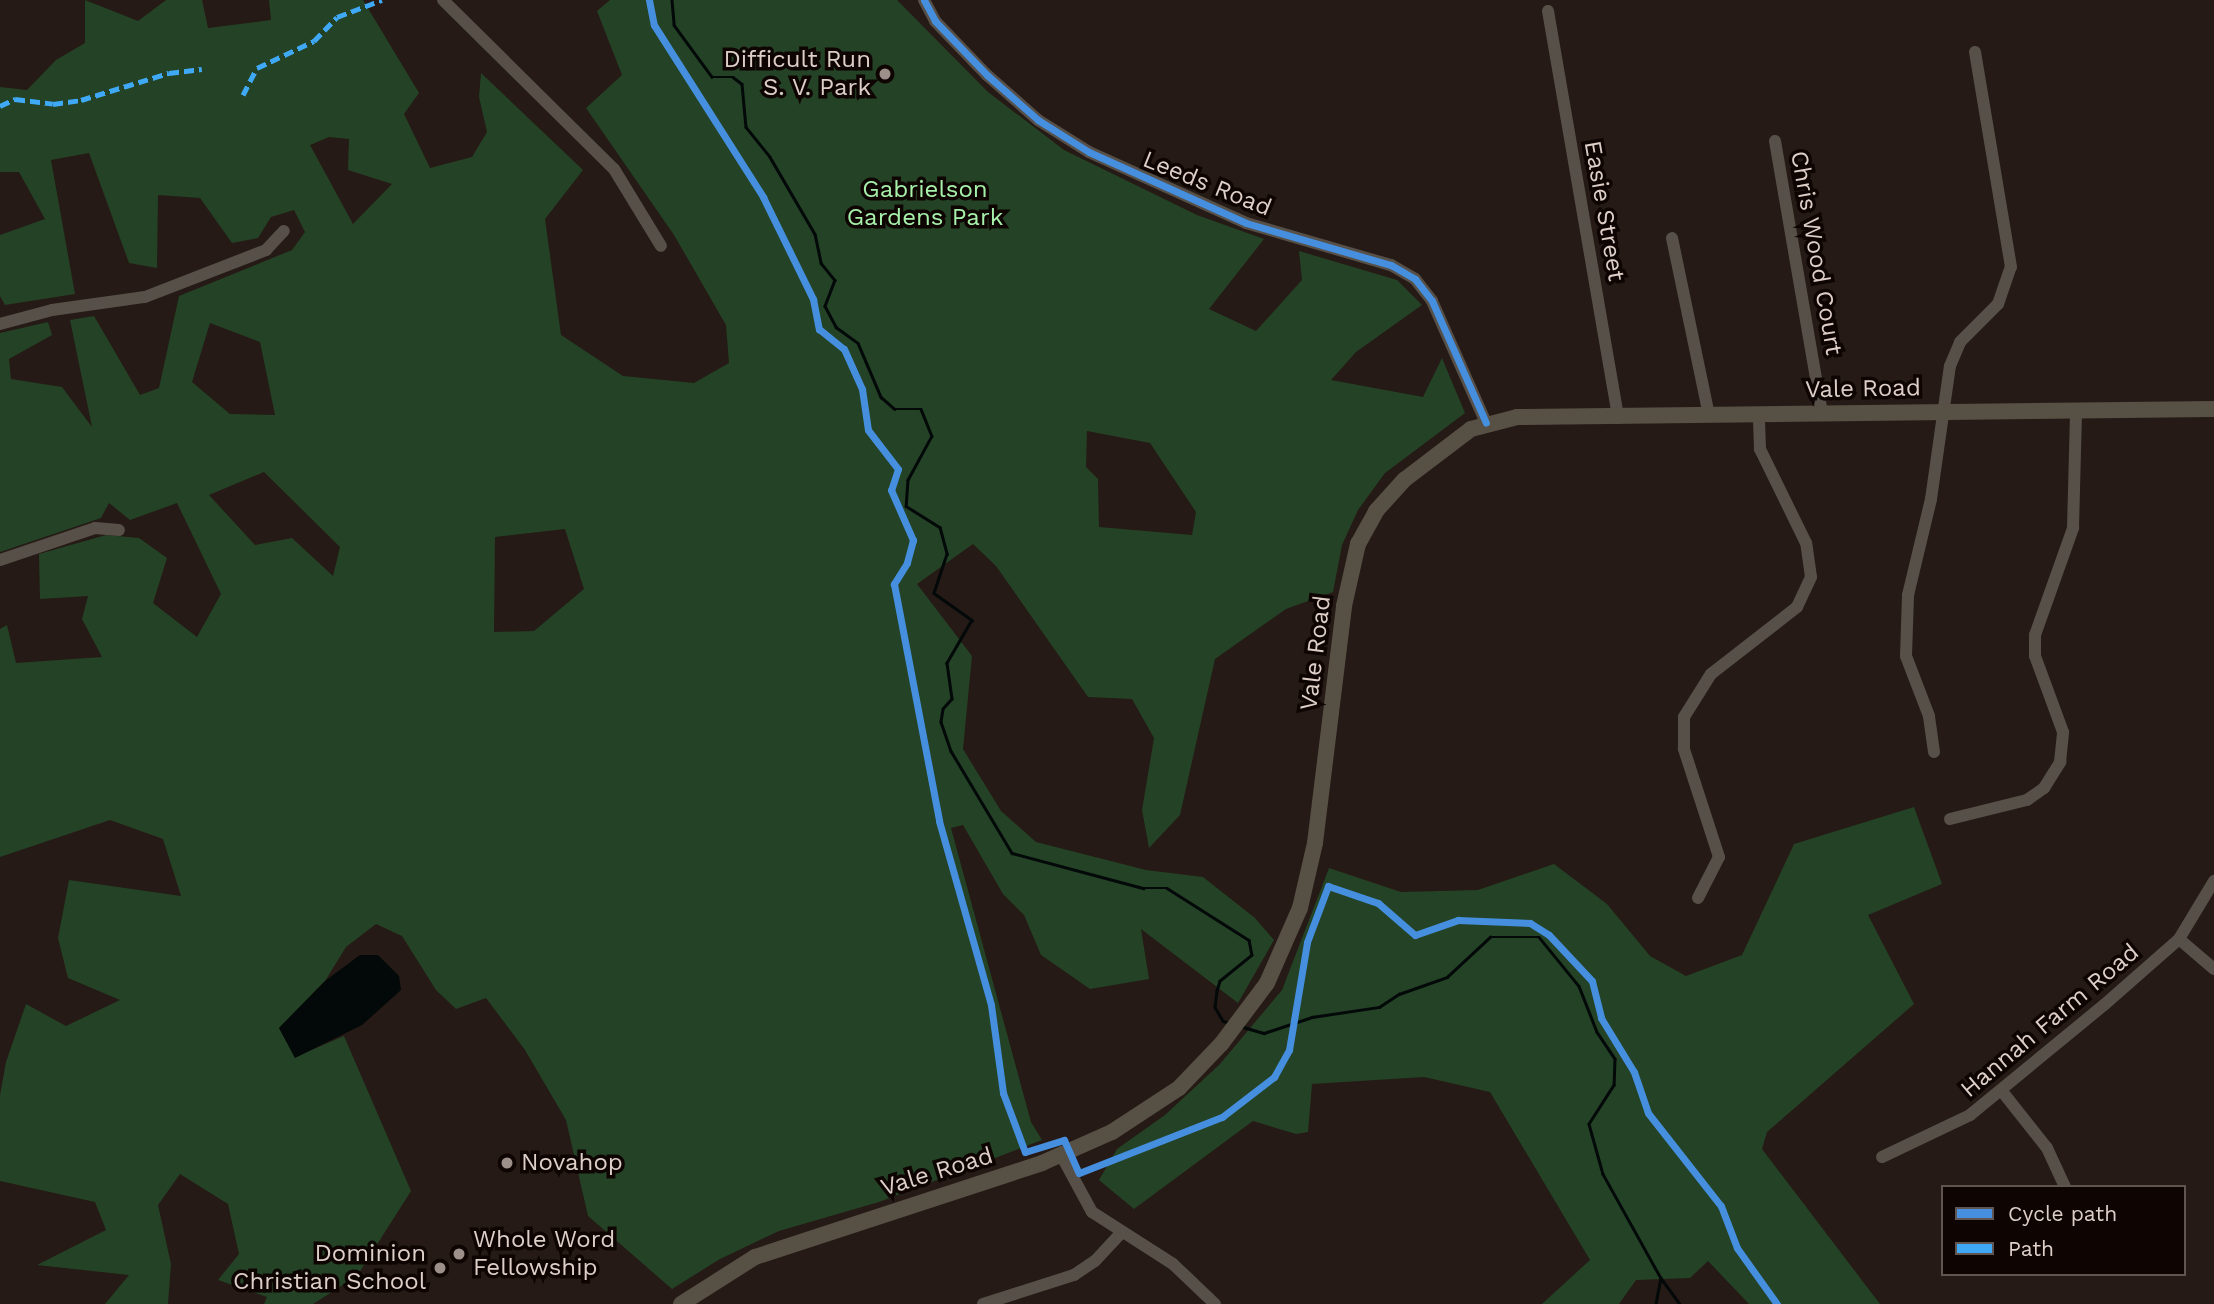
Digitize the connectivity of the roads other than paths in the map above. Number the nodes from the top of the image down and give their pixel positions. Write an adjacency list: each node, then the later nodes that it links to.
1 (443, 0): 8 (street)
2 (924, 0): 17 (street, Leeds Road)
3 (1548, 11): 16 (street, Easie Street)
4 (1975, 52): 11 (street)
5 (1775, 141): 13 (street, Chris Wood Court)
6 (284, 231): 9 (street)
7 (1672, 238): 15 (street)
8 (661, 246)
9 (0, 324)
10 (2214, 409): 12 (main road, Vale Road)
11 (1945, 410): 12 (main road, Vale Road); 13 (main road, Vale Road); 20 (street)
12 (2076, 411): 21 (street)
13 (1822, 413): 14 (main road, Vale Road)
14 (1759, 414): 15 (main road, Vale Road); 23 (street)
15 (1709, 415): 16 (main road, Vale Road)
16 (1618, 418): 17 (main road, Vale Road)
17 (1486, 423): 27 (main road, Vale Road)
18 (119, 530): 19 (street)
19 (0, 560)
20 (1934, 752)
21 (1950, 819)
22 (2214, 881): 24 (street, Hannah Farm Road)
23 (1698, 898)
24 (2179, 939): 25 (street); 26 (street, Hannah Farm Road)
25 (2214, 969)
26 (2001, 1090): 28 (street, Hannah Farm Road); 29 (street)
27 (1061, 1155): 30 (street); 31 (main road, Vale Road)
28 (1882, 1157)
29 (2064, 1185)
30 (1120, 1234): 32 (street); 33 (street)
31 (681, 1304)
32 (983, 1304)
33 (1215, 1304)

